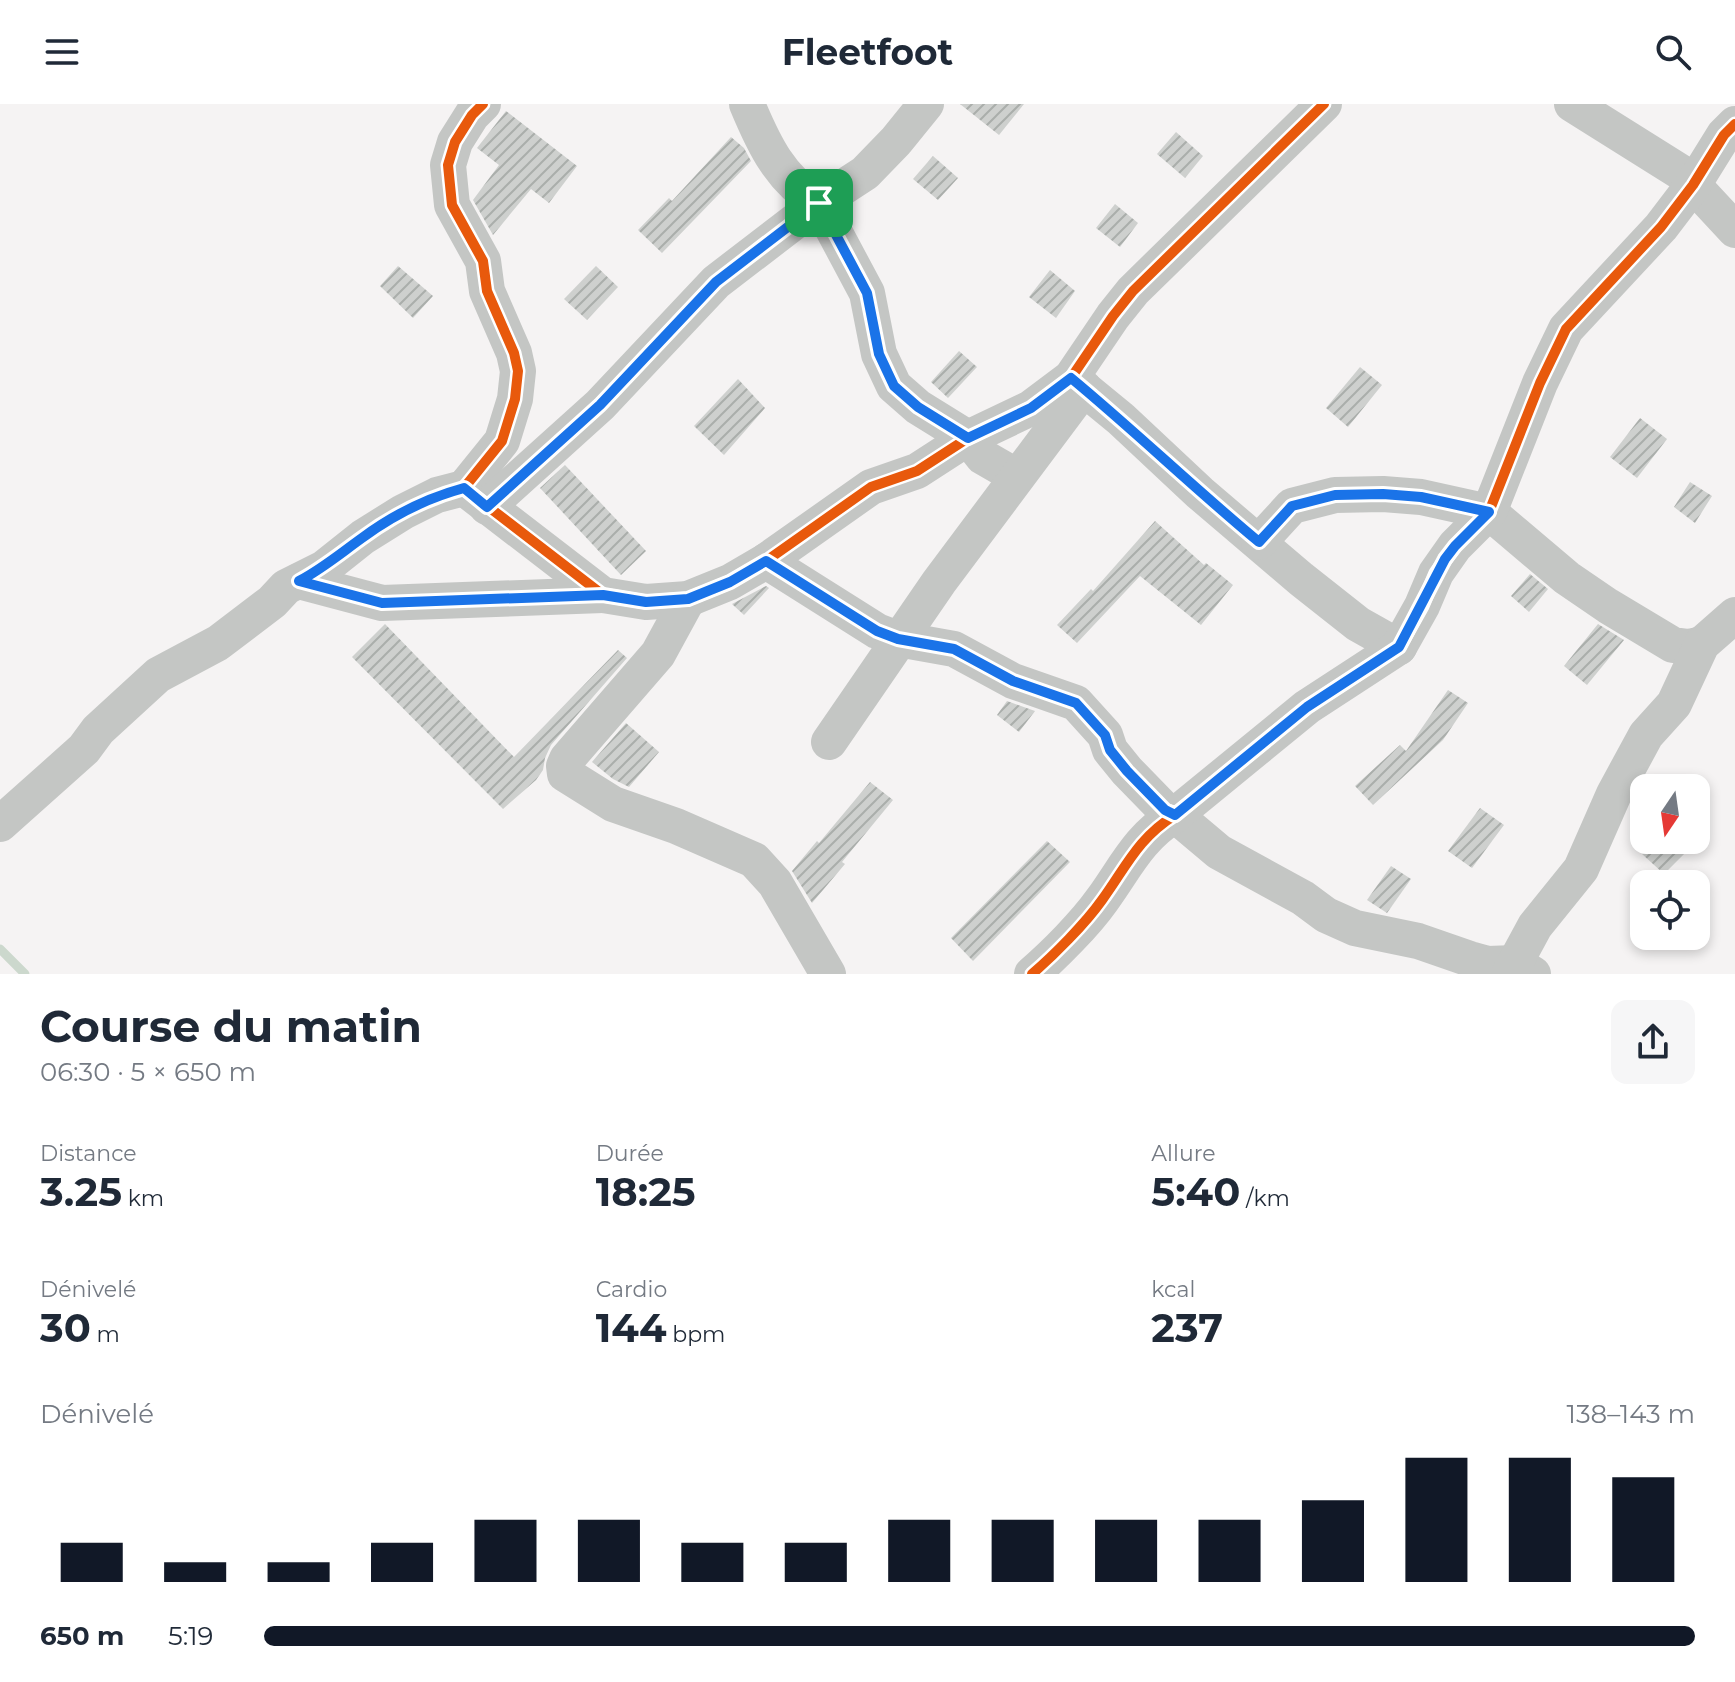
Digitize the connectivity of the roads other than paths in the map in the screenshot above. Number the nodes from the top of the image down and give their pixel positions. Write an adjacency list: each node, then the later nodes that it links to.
1 (483, 104): 13 (street)
2 (747, 104): 8 (street)
3 (926, 104): 8 (street)
4 (1324, 104): 10 (street)
5 (1572, 104): 7 (street)
6 (1735, 124): 7 (street)
7 (1693, 185): 9 (street); 14 (street)
8 (819, 203): 11 (street); 13 (street)
9 (1735, 230)
10 (1077, 383): 11 (street); 12 (street); 15 (street)
11 (968, 438): 12 (street); 16 (street)
12 (1016, 476): 21 (street)
13 (476, 497): 17 (street); 18 (street)
14 (1489, 512): 15 (street); 22 (street); 23 (street)
15 (1259, 542): 23 (street)
16 (766, 561): 19 (street); 21 (street)
17 (299, 581): 18 (street); 26 (street)
18 (603, 595): 19 (street)
19 (688, 599): 28 (street)
20 (1735, 615): 22 (street)
21 (898, 639): 24 (street); 25 (street)
22 (1702, 644): 27 (street)
23 (1399, 647): 25 (street)
24 (829, 742)
25 (1175, 815): 27 (street); 29 (street)
26 (0, 824)
27 (1519, 970)
28 (828, 974)
29 (1032, 974)

